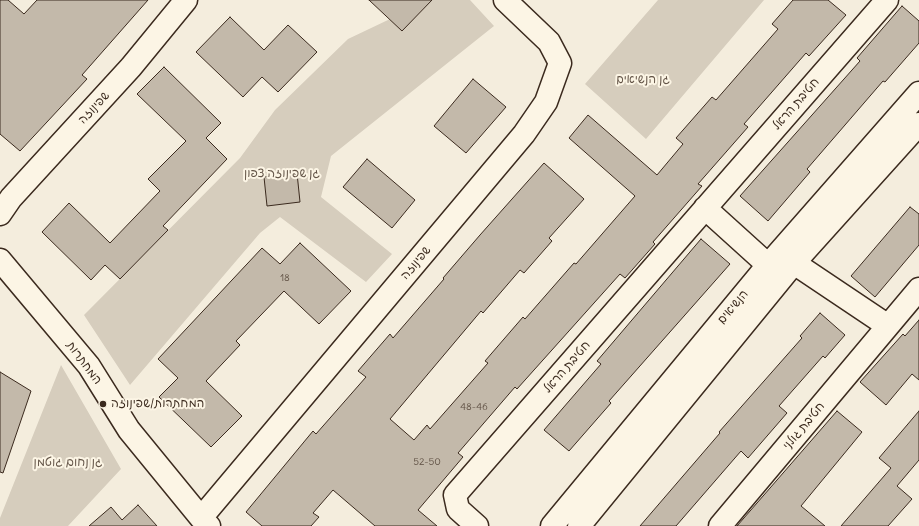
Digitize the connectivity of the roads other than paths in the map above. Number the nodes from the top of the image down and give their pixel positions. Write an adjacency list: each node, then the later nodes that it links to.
1 (186, 0): 7 (street, שפינוזה)
2 (505, 0): 13 (street, שפינוזה)
3 (887, 0): 6 (street, חטיבת הראל)
4 (919, 93): 10 (street, הנשיאים)
5 (919, 124): 9 (street, הנשיאים)
6 (705, 208): 10 (street); 14 (street, חטיבת הראל)
7 (0, 214)
8 (0, 260): 13 (street, המחתרות)
9 (794, 263): 12 (street); 16 (street, הנשיאים)
10 (768, 266): 15 (street, הנשיאים)
11 (919, 290): 12 (street, חטיבת גולני)
12 (888, 326): 17 (street, חטיבת גולני)
13 (205, 522)
14 (477, 526)
15 (552, 526)
16 (579, 526)
17 (720, 526)

